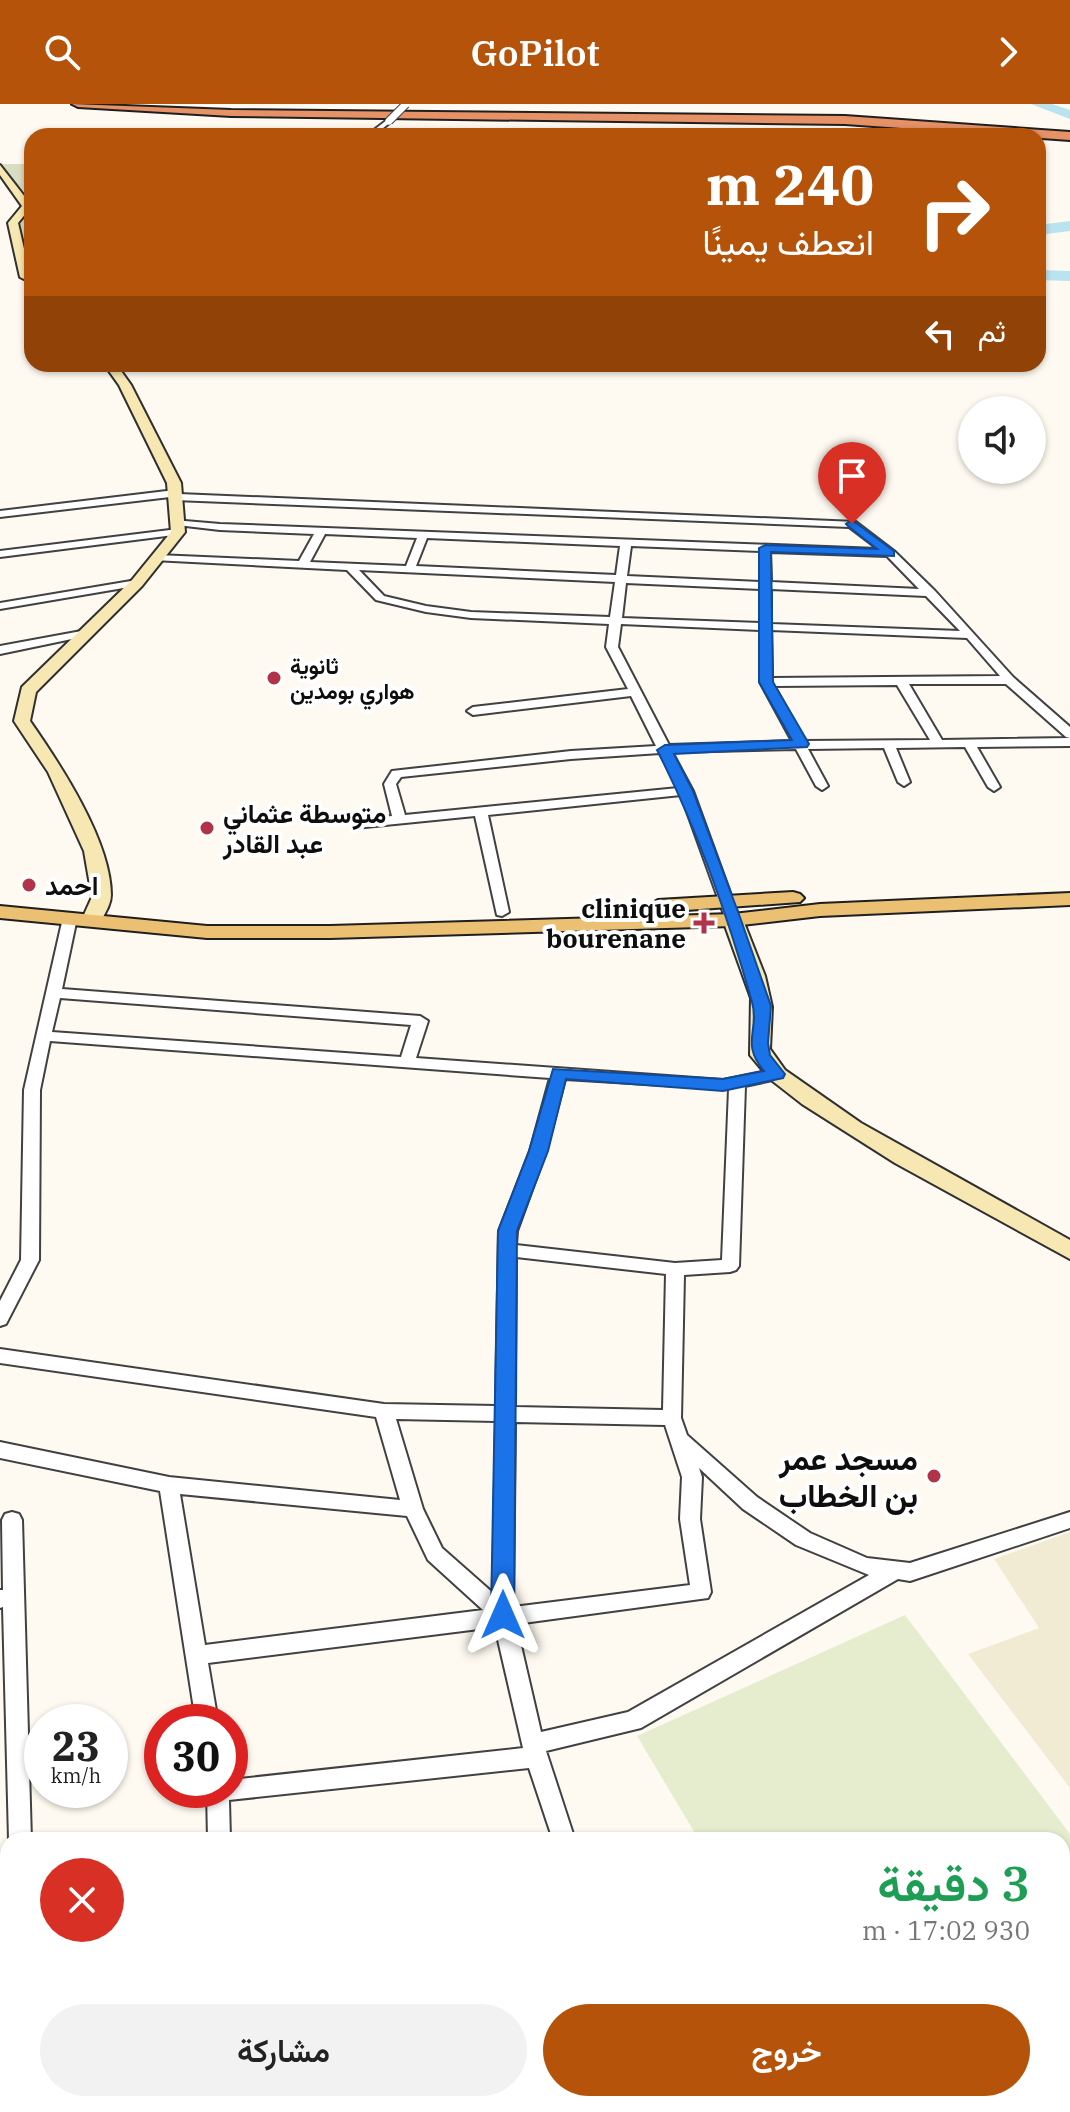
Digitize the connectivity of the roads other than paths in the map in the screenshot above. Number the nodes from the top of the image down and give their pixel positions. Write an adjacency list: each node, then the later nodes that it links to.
1 (78, 104): 5 (highway)
2 (152, 104): 6 (highway)
3 (406, 104): 4 (street, bridge)
4 (380, 128)
5 (974, 128)
6 (999, 128)
7 (1046, 132): 9 (highway)
8 (1046, 133): 9 (highway)
9 (1070, 134)
10 (0, 168): 11 (street)
11 (24, 202)
12 (24, 210): 13 (street)
13 (24, 269)
14 (124, 372): 15 (street)
15 (175, 495): 16 (street); 17 (street); 18 (street)
16 (570, 513): 21 (street); 24 (street)
17 (0, 514)
18 (178, 527): 19 (street); 25 (street); 26 (street)
19 (321, 531): 20 (street); 27 (street)
20 (423, 535): 21 (street); 29 (street)
21 (564, 541): 22 (street)
22 (626, 543): 23 (street); 30 (street)
23 (765, 548): 24 (street); 32 (street)
24 (890, 553): 33 (street)
25 (0, 554)
26 (157, 558): 27 (street); 31 (street)
27 (302, 566): 28 (street)
28 (351, 568): 29 (street); 35 (street)
29 (409, 571): 30 (street)
30 (623, 580): 32 (street); 35 (street)
31 (137, 583): 34 (street); 37 (street)
32 (765, 586): 33 (street); 36 (street)
33 (931, 593): 38 (street)
34 (0, 606)
35 (615, 622): 36 (street); 43 (street)
36 (764, 628): 38 (street); 42 (street)
37 (87, 633): 39 (street); 65 (street)
38 (970, 635): 40 (street)
39 (0, 650)
40 (1009, 680): 41 (street); 45 (street)
41 (901, 681): 42 (street); 48 (street)
42 (766, 682): 50 (street)
43 (635, 692): 44 (street); 51 (street)
44 (473, 711)
45 (1070, 734)
46 (1070, 742): 49 (street)
47 (888, 743): 48 (street); 50 (street); 52 (street)
48 (938, 743): 49 (street)
49 (969, 743): 54 (street)
50 (802, 744): 51 (street); 53 (street)
51 (665, 750): 55 (street); 57 (street)
52 (904, 782)
53 (822, 786)
54 (994, 787)
55 (686, 791): 56 (street); 61 (street)
56 (481, 812): 57 (street); 63 (street)
57 (400, 821): 58 (street)
58 (355, 824)
59 (1070, 885): 61 (main road)
60 (1070, 899): 61 (main road)
61 (729, 910): 63 (main road); 65 (main road); 70 (street)
62 (0, 912): 64 (main road)
63 (502, 912): 65 (main road)
64 (70, 918): 65 (main road); 66 (street)
65 (92, 919)
66 (54, 993): 67 (street); 68 (street)
67 (44, 1036): 68 (street); 75 (street)
68 (407, 1062): 69 (street)
69 (559, 1073): 71 (street); 72 (street)
70 (776, 1074): 71 (street); 73 (street)
71 (737, 1082): 74 (street)
72 (507, 1250): 74 (street); 78 (street)
73 (1070, 1251)
74 (675, 1269): 79 (street)
75 (0, 1319)
76 (0, 1356): 77 (street)
77 (384, 1411): 78 (street); 82 (street)
78 (504, 1414): 79 (street); 87 (street)
79 (675, 1428): 85 (street); 87 (street)
80 (0, 1450): 81 (street)
81 (169, 1485): 82 (street); 88 (street)
82 (413, 1509): 87 (street)
83 (12, 1520): 86 (street)
84 (1070, 1520): 85 (street)
85 (896, 1570): 90 (street)
86 (7, 1598): 93 (street)
87 (503, 1615): 88 (street); 90 (street)
88 (196, 1655): 89 (street)
89 (204, 1704)
90 (534, 1750): 91 (street); 95 (street)
91 (248, 1787)
92 (218, 1808): 94 (street)
93 (20, 1832)
94 (219, 1832)
95 (561, 1832)

